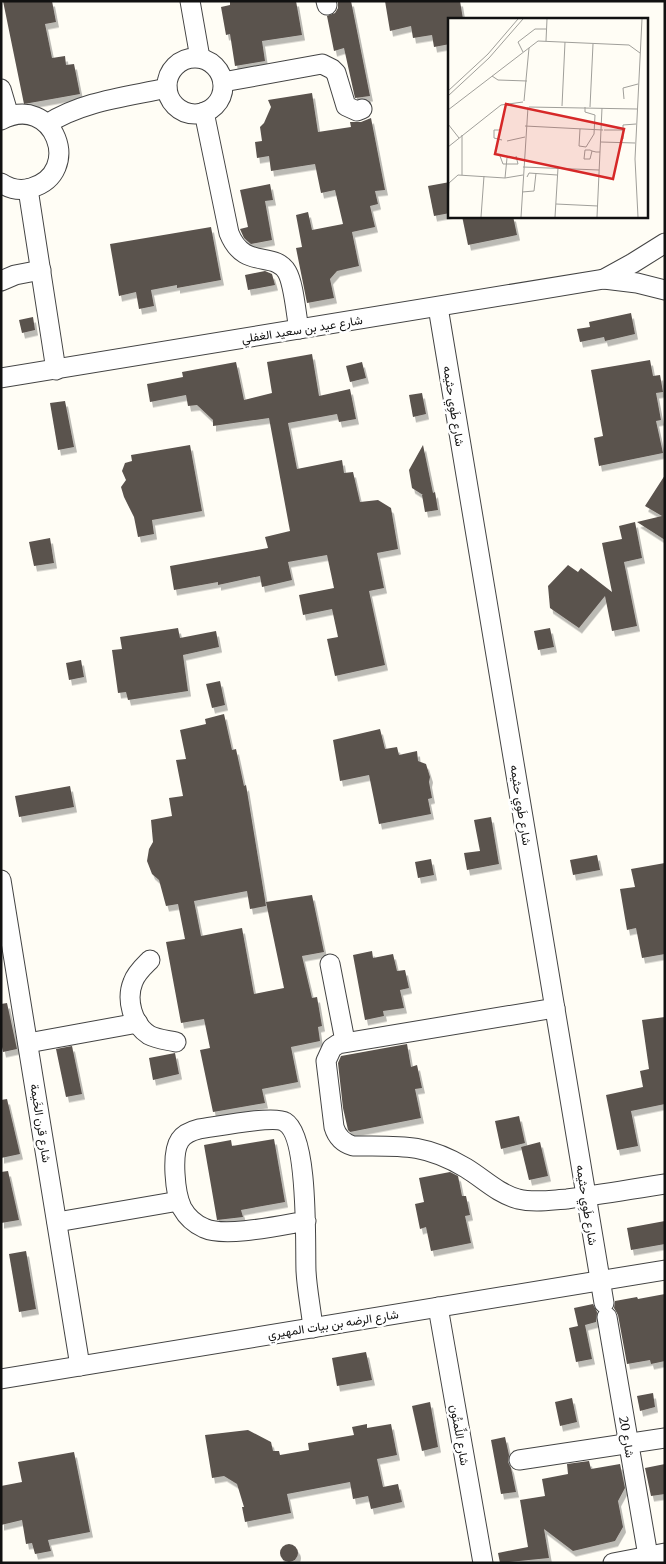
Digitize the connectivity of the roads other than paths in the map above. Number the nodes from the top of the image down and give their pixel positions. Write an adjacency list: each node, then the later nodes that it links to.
1 (190, 1): 2 (street)
2 (200, 58): 3 (street); 5 (street)
3 (223, 82): 6 (street); 7 (street)
4 (1, 88): 8 (street)
5 (167, 88): 7 (street); 9 (street)
6 (362, 109)
7 (204, 112): 18 (street)
8 (5, 118): 9 (street)
9 (48, 124): 11 (street)
10 (1, 183): 11 (street)
11 (28, 189): 13 (street)
12 (665, 243): 14 (street, شارع عيد بن سعيد الغفلي)
13 (40, 270): 15 (street); 19 (street)
14 (604, 279): 16 (street, شارع عيد بن سعيد الغفلي); 17 (street, شارع عيد بن سعيد الغفلي)
15 (1, 281)
16 (665, 290)
17 (438, 307): 18 (street, شارع عيد بن سعيد الغفلي); 24 (street, شارع طَوِي حثيمه)
18 (299, 330): 19 (street, شارع عيد بن سعيد الغفلي)
19 (56, 370): 20 (street, شارع عيد بن سعيد الغفلي)
20 (1, 378)
21 (1, 880): 28 (street, شارع قرن الخَيمة)
22 (150, 960): 25 (street)
23 (330, 964): 26 (street)
24 (555, 1008): 26 (street); 30 (street, شارع طَوِي حثيمه)
25 (138, 1023): 27 (street); 28 (street)
26 (345, 1041): 30 (street)
27 (176, 1042)
28 (28, 1044): 33 (street, شارع قرن الخَيمة)
29 (665, 1184): 30 (street)
30 (586, 1197): 35 (street, شارع طَوِي حثيمه)
31 (179, 1201): 32 (street); 32 (street); 33 (street)
32 (306, 1221): 38 (street)
33 (57, 1222): 39 (street, شارع قرن الخَيمة)
34 (665, 1270): 35 (street, شارع الرضه بن بيات المهيري)
35 (600, 1280): 36 (street, شارع الرضه بن بيات المهيري); 37 (street, شارع طَوِي حثيمه)
36 (438, 1307): 38 (street, شارع الرضه بن بيات المهيري); 45 (street, شارع اللِّمتُون)
37 (605, 1310): 42 (street, شارع 20)
38 (313, 1328): 39 (street, شارع الرضه بن بيات المهيري)
39 (80, 1366): 40 (street, شارع الرضه بن بيات المهيري)
40 (1, 1379)
41 (665, 1438): 42 (street)
42 (628, 1443): 43 (street); 44 (street, شارع 20)
43 (519, 1460)
44 (658, 1557): 46 (street)
45 (483, 1563)
46 (614, 1563)

